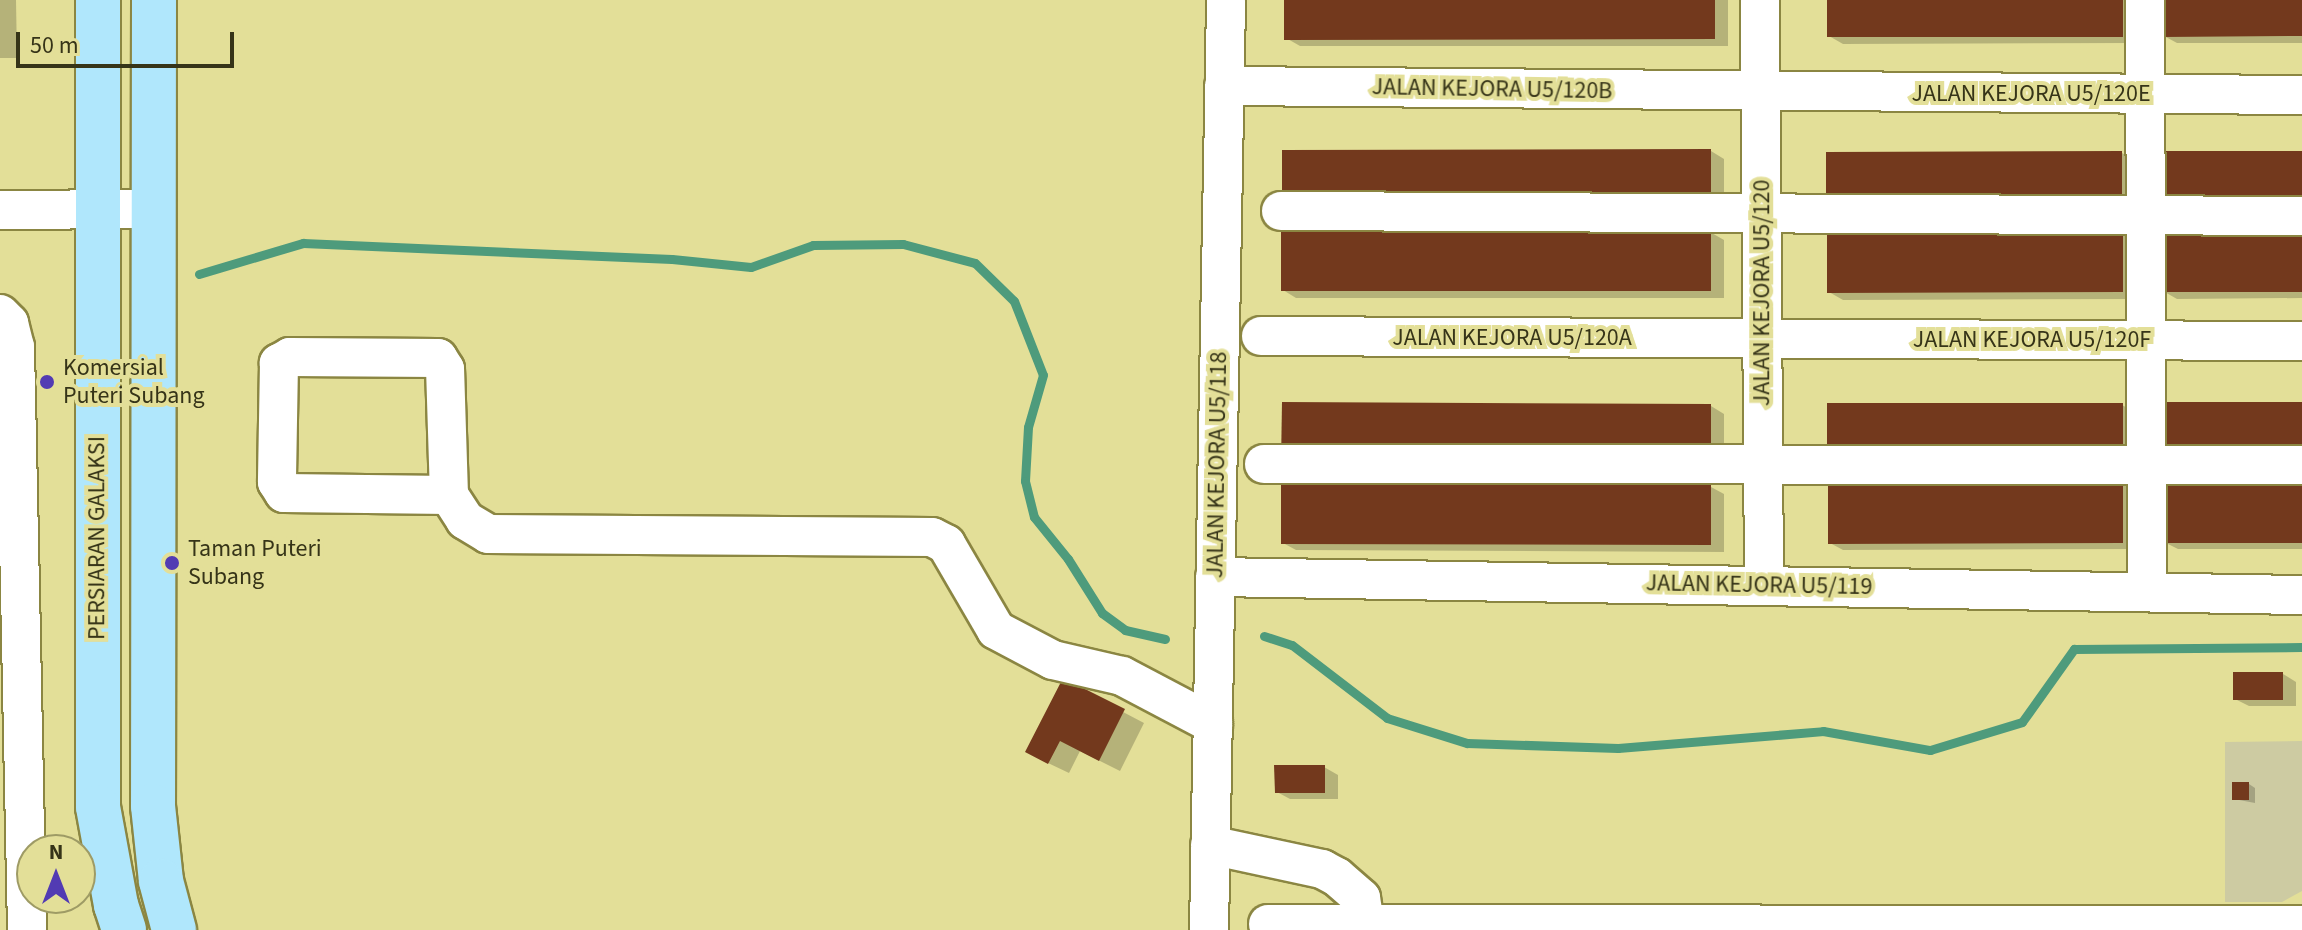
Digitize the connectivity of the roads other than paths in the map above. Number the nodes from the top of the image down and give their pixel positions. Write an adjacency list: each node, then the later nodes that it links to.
1 (98, 0): 10 (main road, PERSIARAN GALAKSI)
2 (154, 0): 11 (main road)
3 (1226, 0): 6 (street, JALAN KEJORA U5/118)
4 (1760, 0): 7 (street, JALAN KEJORA U5/120)
5 (2145, 0): 8 (street)
6 (1224, 86): 7 (street, JALAN KEJORA U5/120B); 27 (street, JALAN KEJORA U5/118)
7 (1761, 92): 8 (street, JALAN KEJORA U5/120E); 14 (street, JALAN KEJORA U5/120)
8 (2146, 95): 9 (street, JALAN KEJORA U5/120E); 15 (street)
9 (2302, 95)
10 (97, 209): 11 (street); 12 (street); 39 (main road, PERSIARAN GALAKSI)
11 (155, 209): 40 (main road)
12 (0, 210)
13 (1281, 211): 14 (street)
14 (1762, 213): 15 (street); 19 (street, JALAN KEJORA U5/120)
15 (2146, 215): 16 (street); 20 (street)
16 (2302, 216)
17 (0, 314): 32 (street)
18 (1261, 336): 19 (street, JALAN KEJORA U5/120A)
19 (1763, 340): 20 (street, JALAN KEJORA U5/120F); 23 (street, JALAN KEJORA U5/120)
20 (2146, 340): 21 (street, JALAN KEJORA U5/120F); 24 (street)
21 (2302, 341)
22 (1264, 464): 23 (street)
23 (1763, 465): 24 (street); 28 (street, JALAN KEJORA U5/120)
24 (2147, 465): 25 (street); 29 (street)
25 (2302, 465)
26 (449, 495): 26 (street); 31 (street)
27 (1215, 577): 28 (street, JALAN KEJORA U5/119); 31 (street, JALAN KEJORA U5/118)
28 (1764, 585): 29 (street, JALAN KEJORA U5/119)
29 (2147, 592): 30 (street, JALAN KEJORA U5/119)
30 (2302, 595)
31 (1213, 724): 33 (street, JALAN KEJORA U5/118)
32 (12, 771): 38 (street)
33 (1210, 845): 35 (street); 41 (street, JALAN KEJORA U5/118)
34 (1268, 924): 35 (street)
35 (1365, 924): 37 (street)
36 (2302, 925): 37 (street)
37 (1772, 928)
38 (27, 930)
39 (124, 930)
40 (174, 930)
41 (1209, 930)

